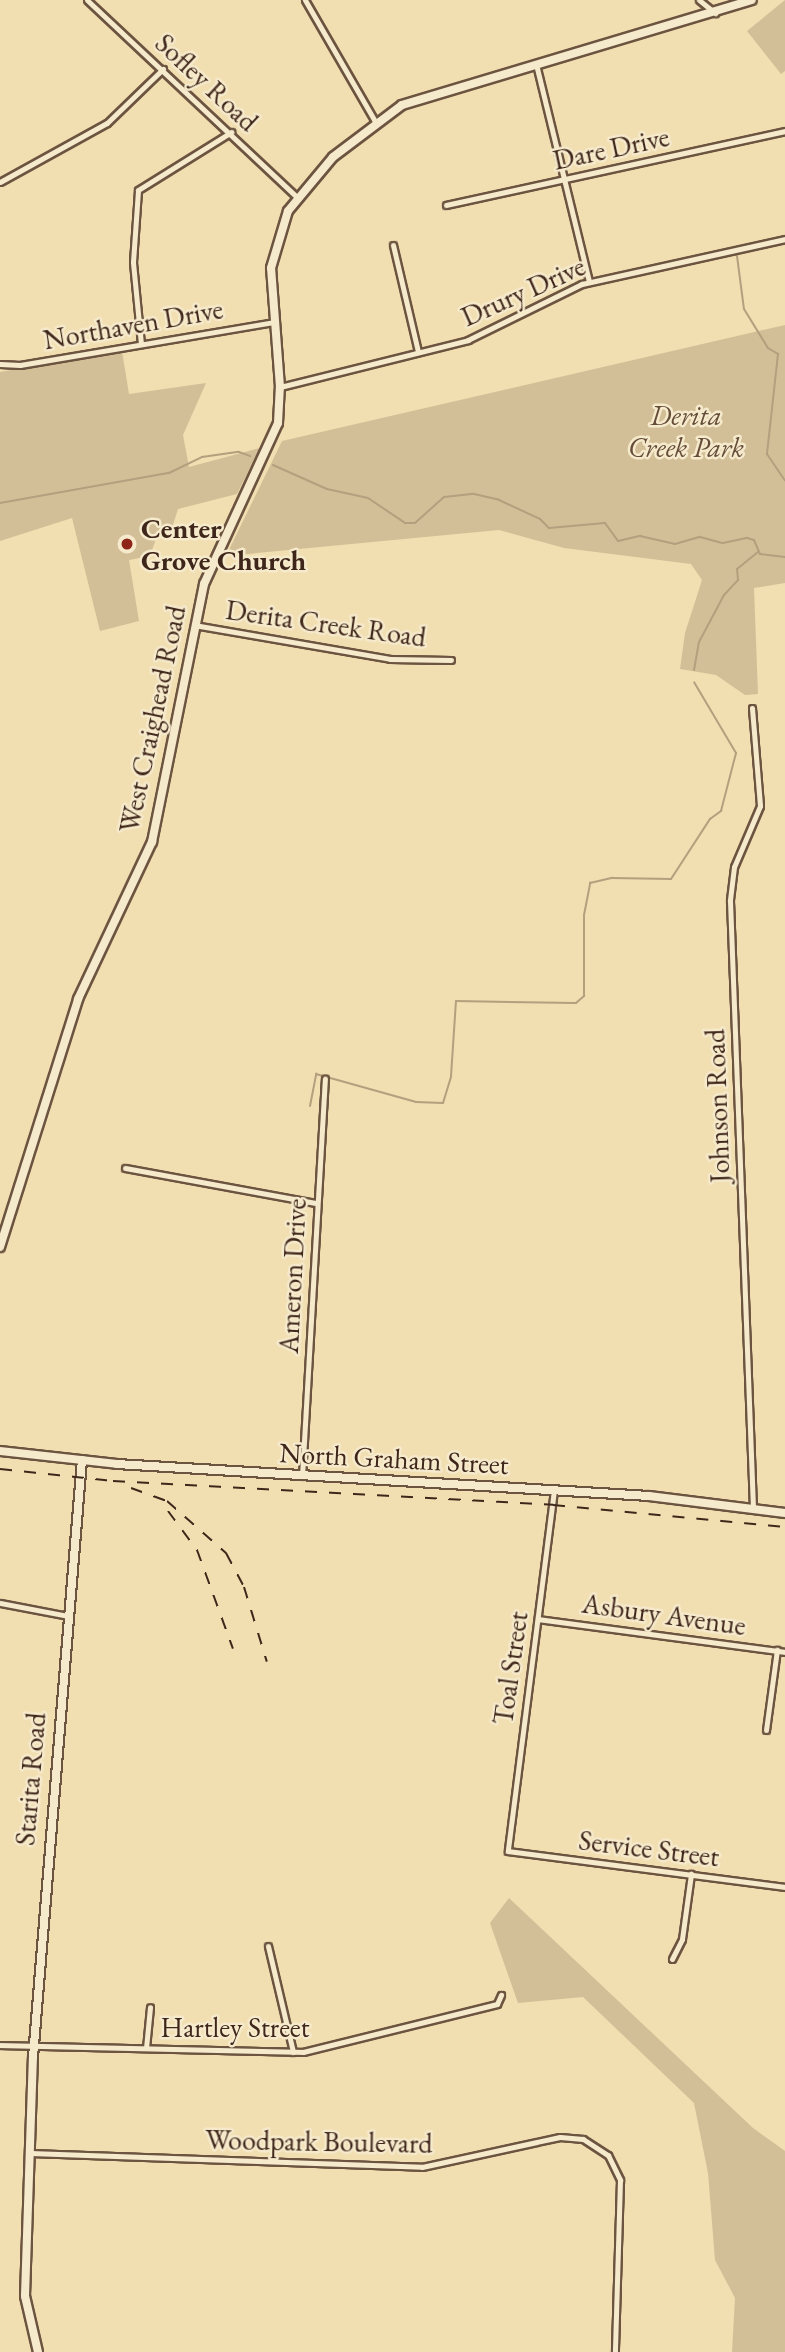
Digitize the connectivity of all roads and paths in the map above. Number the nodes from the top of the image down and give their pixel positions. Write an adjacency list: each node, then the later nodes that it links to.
1 (87, 0): 7 (street, Sofley Road)
2 (305, 0): 8 (street)
3 (699, 0): 5 (street)
4 (752, 0): 5 (street, West Craighead Road)
5 (715, 13): 6 (street, West Craighead Road)
6 (536, 64): 8 (street, West Craighead Road); 11 (street)
7 (163, 69): 10 (street, Sofley Road); 12 (street)
8 (375, 121): 13 (street, West Craighead Road)
9 (785, 131): 11 (street, Dare Drive)
10 (230, 132): 13 (street, Sofley Road); 19 (street)
11 (564, 180): 14 (street, Dare Drive); 17 (street)
12 (0, 182)
13 (298, 197): 18 (street, West Craighead Road)
14 (446, 205)
15 (785, 239): 17 (street, Drury Drive)
16 (393, 245): 20 (street)
17 (589, 282): 20 (street, Drury Drive)
18 (273, 322): 19 (street, Northaven Drive); 22 (street, West Craighead Road)
19 (141, 344): 21 (street, Northaven Drive)
20 (418, 352): 22 (street, Drury Drive)
21 (0, 364)
22 (280, 387): 23 (street, West Craighead Road)
23 (194, 625): 24 (street, Derita Creek Road); 29 (street, West Craighead Road)
24 (451, 660)
25 (752, 708): 34 (street, Johnson Road)
26 (325, 1080): 28 (street, Ameron Drive)
27 (125, 1168): 28 (street)
28 (316, 1203): 32 (street, Ameron Drive)
29 (0, 1247)
30 (0, 1451): 31 (street, North Graham Street)
31 (82, 1460): 32 (street, North Graham Street); 37 (street, Starita Road)
32 (302, 1476): 33 (street, North Graham Street)
33 (554, 1490): 34 (street, North Graham Street); 38 (street, Toal Street)
34 (753, 1509): 35 (street, North Graham Street)
35 (785, 1513)
36 (0, 1603): 37 (street)
37 (68, 1616): 50 (street, Starita Road)
38 (538, 1619): 39 (street, Asbury Avenue); 42 (street, Toal Street)
39 (777, 1650): 40 (street, Asbury Avenue); 41 (street)
40 (785, 1651)
41 (766, 1730)
42 (508, 1851): 43 (street, Service Street)
43 (691, 1874): 44 (street, Service Street); 46 (street)
44 (785, 1887)
45 (268, 1947): 52 (street)
46 (672, 1959)
47 (501, 1995): 52 (street, Hartley Street)
48 (150, 2007): 51 (street)
49 (0, 2045): 50 (street, Hartley Street)
50 (35, 2046): 51 (street, Hartley Street); 53 (street, Starita Road)
51 (146, 2048): 52 (street, Hartley Street)
52 (293, 2052)
53 (30, 2153): 54 (street, Starita Road); 55 (street, Woodpark Boulevard)
54 (38, 2352)
55 (615, 2352)

